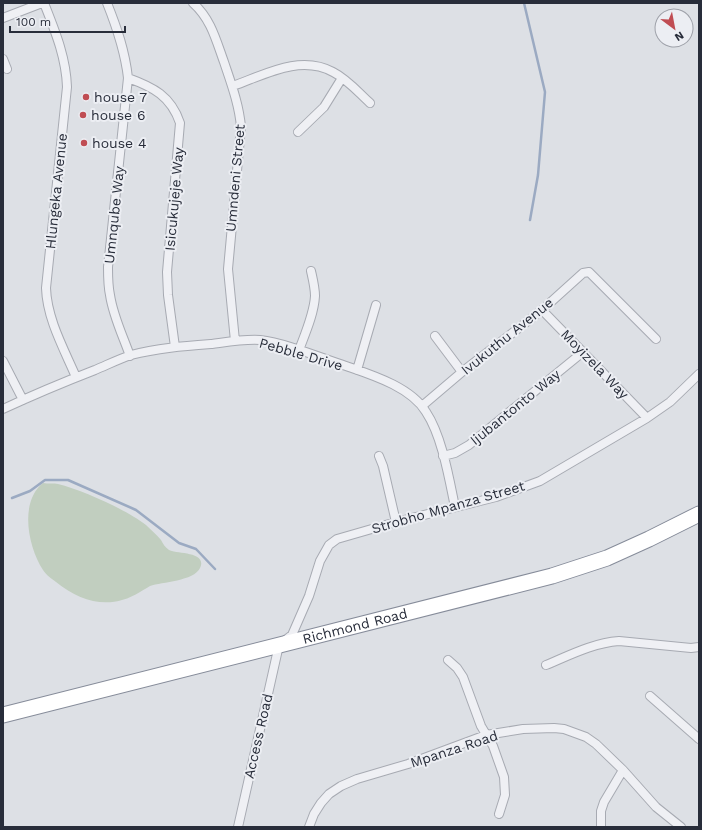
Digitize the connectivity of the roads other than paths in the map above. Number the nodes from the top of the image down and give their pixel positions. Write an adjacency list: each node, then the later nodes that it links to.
1 (43, 3): 4 (street); 26 (street, Hlungeka Avenue)
2 (107, 3): 7 (street, Umnqube Way)
3 (192, 3): 9 (street, Umndeni Street)
4 (3, 18)
5 (3, 59): 6 (street)
6 (7, 69)
7 (128, 78): 18 (street, Isicukujeje Way); 21 (street, Umnqube Way)
8 (342, 78): 9 (street); 10 (street); 11 (street)
9 (233, 86): 17 (street, Umndeni Street)
10 (370, 103)
11 (298, 132)
12 (312, 272): 19 (street)
13 (376, 306): 23 (street)
14 (542, 310): 16 (street, Ivukuthu Avenue); 20 (street, Moyizela Way); 24 (street, Ivukuthu Avenue)
15 (435, 336): 24 (street)
16 (656, 339)
17 (235, 341): 18 (street, Pebble Drive); 19 (street, Pebble Drive)
18 (175, 347): 21 (street, Pebble Drive)
19 (298, 350): 23 (street, Pebble Drive)
20 (583, 352): 30 (street, Moyizela Way); 32 (street, Ijubantonto Way)
21 (130, 356): 26 (street, Pebble Drive)
22 (3, 361): 27 (street)
23 (357, 370): 28 (street, Pebble Drive)
24 (462, 372): 28 (street, Ivukuthu Avenue)
25 (699, 374): 30 (street, Strobho Mpanza Street)
26 (76, 377): 27 (street, Pebble Drive)
27 (22, 400): 29 (street, Pebble Drive)
28 (422, 406): 32 (street, Pebble Drive)
29 (3, 409)
30 (647, 418): 33 (street, Strobho Mpanza Street)
31 (379, 456): 35 (street)
32 (444, 456): 33 (street, Pebble Drive)
33 (455, 507): 35 (street, Strobho Mpanza Street)
34 (699, 514): 36 (highway, Richmond Road)
35 (396, 522): 36 (street, Strobho Mpanza Street)
36 (279, 645): 41 (highway, Richmond Road); 46 (street, Access Road)
37 (699, 647): 39 (street)
38 (448, 660): 42 (street)
39 (546, 665)
40 (650, 696): 43 (street)
41 (3, 715)
42 (486, 735): 44 (street, Mpanza Road); 45 (street); 47 (street, Mpanza Road)
43 (699, 739)
44 (624, 770): 48 (street); 49 (street, Mpanza Road)
45 (499, 814)
46 (238, 827)
47 (309, 827)
48 (601, 827)
49 (681, 827)

